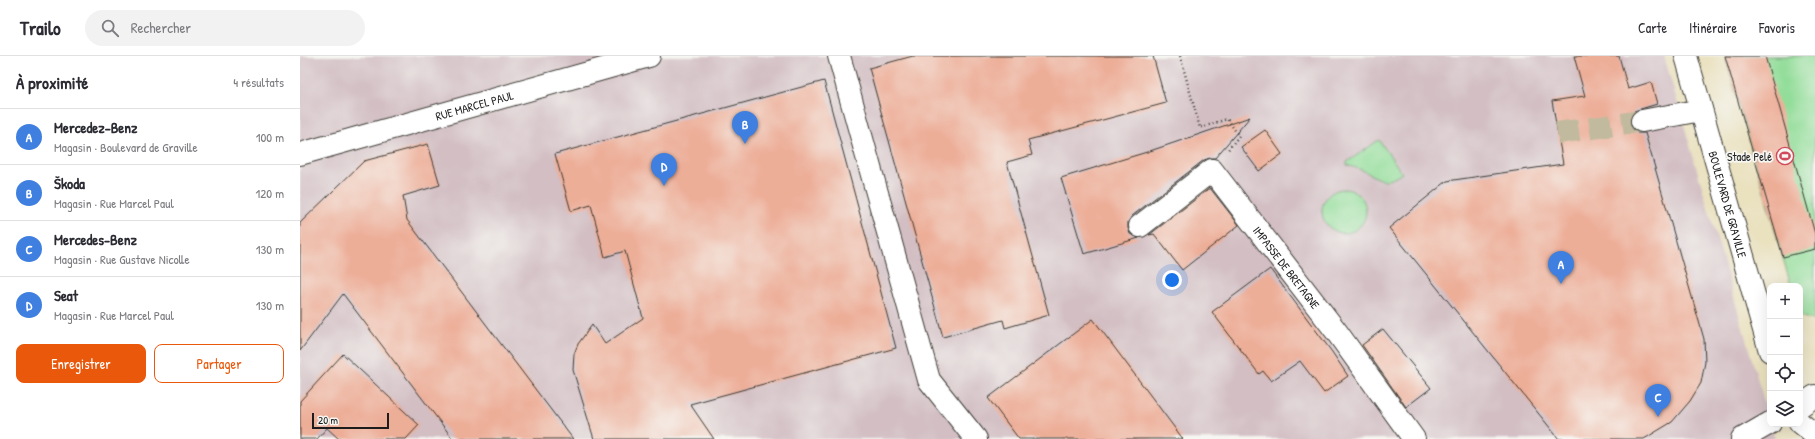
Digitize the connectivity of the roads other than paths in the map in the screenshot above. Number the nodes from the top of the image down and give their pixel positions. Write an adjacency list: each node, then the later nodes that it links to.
1 (649, 56): 6 (street, RUE MARCEL PAUL)
2 (838, 56): 15 (street)
3 (1686, 56): 4 (street, BOULEVARD DE GRAVILLE)
4 (1701, 110): 5 (street); 8 (street, BOULEVARD DE GRAVILLE)
5 (1642, 121)
6 (300, 154)
7 (1140, 226): 16 (street, IMPASSE DE BRETAGNE)
8 (1767, 341)
9 (1815, 396): 10 (street)
10 (1803, 404)
11 (1803, 425): 14 (street)
12 (1767, 426): 17 (street)
13 (1793, 427): 18 (street)
14 (1815, 435)
15 (976, 439)
16 (1414, 439)
17 (1742, 439)
18 (1796, 439)

